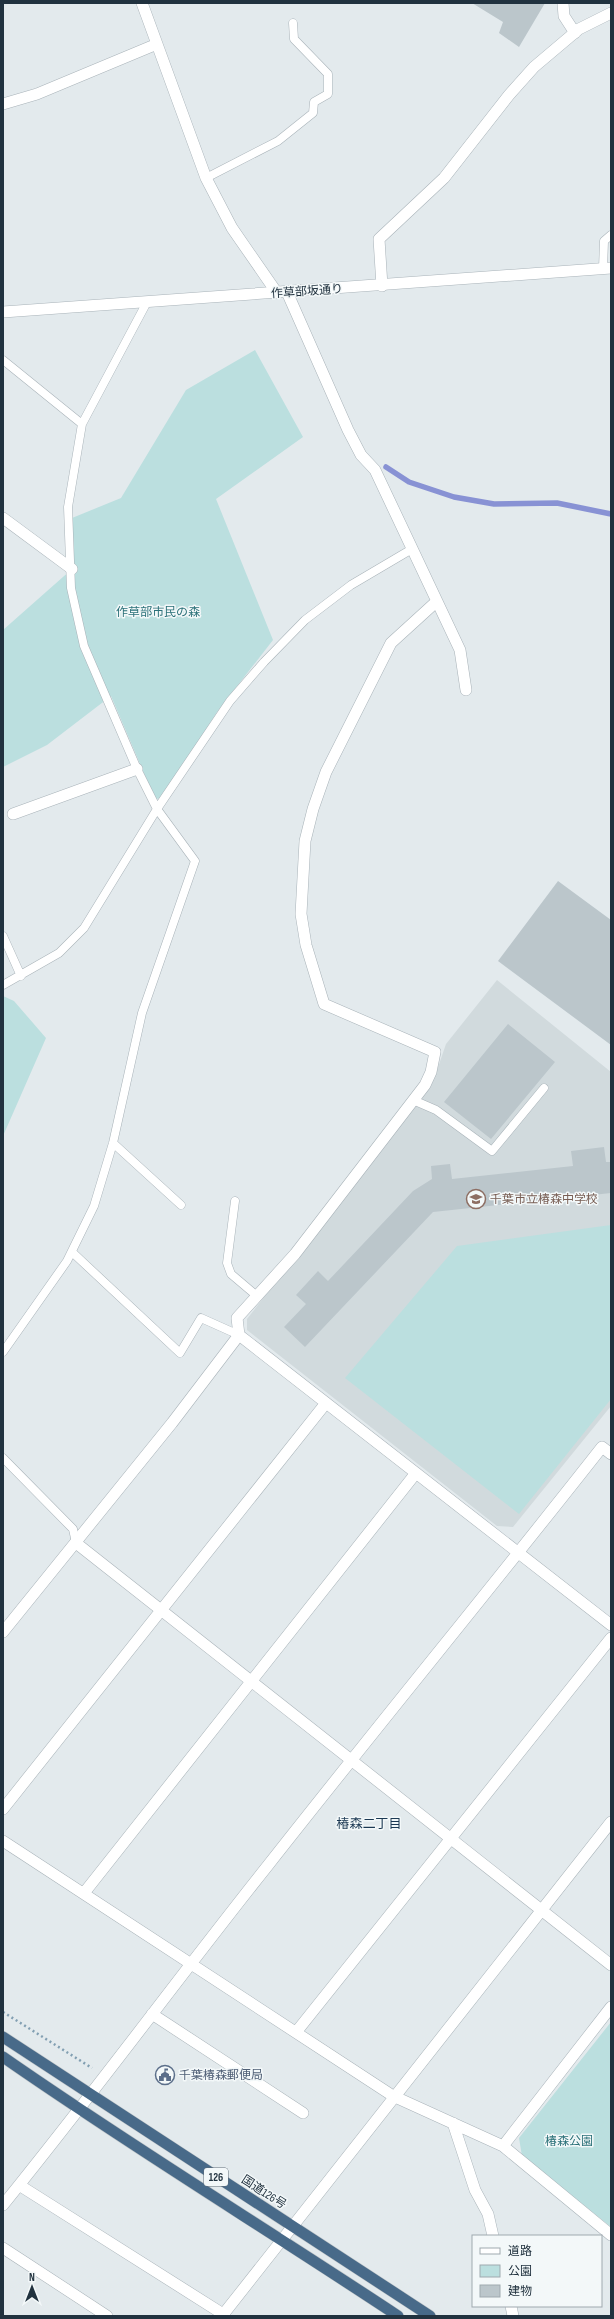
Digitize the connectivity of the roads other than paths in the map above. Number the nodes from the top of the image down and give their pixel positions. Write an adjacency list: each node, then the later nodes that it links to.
1 (142, 3): 6 (street)
2 (563, 3): 5 (street)
3 (611, 13): 5 (street)
4 (293, 23): 8 (lane)
5 (574, 33): 11 (street)
6 (157, 44): 7 (street); 8 (street)
7 (3, 104)
8 (206, 178): 12 (street)
9 (611, 235): 10 (lane)
10 (607, 269): 11 (street, 作草部坂通り)
11 (382, 286): 12 (street, 作草部坂通り)
12 (282, 293): 13 (street, 作草部坂通り); 18 (street)
13 (147, 302): 14 (street, 作草部坂通り); 16 (lane)
14 (3, 312)
15 (3, 360): 16 (lane)
16 (82, 424): 19 (lane)
17 (3, 518): 19 (street)
18 (412, 549): 20 (street); 23 (lane)
19 (72, 569): 22 (lane)
20 (436, 602): 21 (street); 29 (street)
21 (466, 690)
22 (137, 770): 23 (lane); 24 (street)
23 (158, 810): 26 (lane); 30 (lane)
24 (13, 814)
25 (3, 936): 26 (lane)
26 (21, 976): 27 (lane)
27 (3, 985)
28 (544, 1088): 29 (lane)
29 (413, 1100): 34 (street)
30 (113, 1143): 32 (lane); 33 (lane)
31 (235, 1201): 34 (lane)
32 (181, 1205)
33 (72, 1252): 35 (lane); 36 (lane)
34 (257, 1296): 35 (street)
35 (239, 1335): 37 (street); 41 (street)
36 (3, 1352)
37 (326, 1403): 40 (street); 43 (street)
38 (611, 1454): 42 (street)
39 (3, 1458): 41 (lane)
40 (416, 1473): 42 (street); 47 (street)
41 (76, 1543): 43 (street); 45 (street)
42 (519, 1553): 44 (street); 48 (street)
43 (161, 1610): 47 (street); 49 (street)
44 (611, 1624)
45 (3, 1632)
46 (611, 1638): 51 (street)
47 (251, 1680): 48 (street); 53 (street)
48 (352, 1759): 51 (street); 55 (street)
49 (3, 1809)
50 (611, 1822): 54 (street)
51 (451, 1837): 54 (street); 59 (street)
52 (3, 1841): 53 (street)
53 (84, 1893): 55 (street)
54 (541, 1910): 56 (street); 63 (street)
55 (190, 1963): 58 (street); 59 (street)
56 (611, 1965)
57 (611, 2007): 67 (street)
58 (152, 2014): 62 (street); 65 (street)
59 (297, 2032): 63 (street)
60 (3, 2037): 62 (highway, 国道126号 / 126)
61 (3, 2058): 64 (highway, 126)
62 (90, 2096): 64 (street); 70 (highway, 国道126号 / 126)
63 (393, 2096): 66 (street); 70 (street)
64 (79, 2110): 68 (street); 73 (highway, 126)
65 (303, 2113)
66 (453, 2123): 67 (street); 71 (street)
67 (503, 2146): 72 (street)
68 (19, 2185): 69 (street); 75 (street)
69 (3, 2205)
70 (292, 2226): 73 (street); 78 (highway, 国道126号 / 126)
71 (493, 2235)
72 (611, 2235)
73 (282, 2239): 75 (street); 77 (highway, 126)
74 (3, 2248): 76 (street)
75 (222, 2315)
76 (107, 2316)
77 (398, 2316)
78 (430, 2316)

